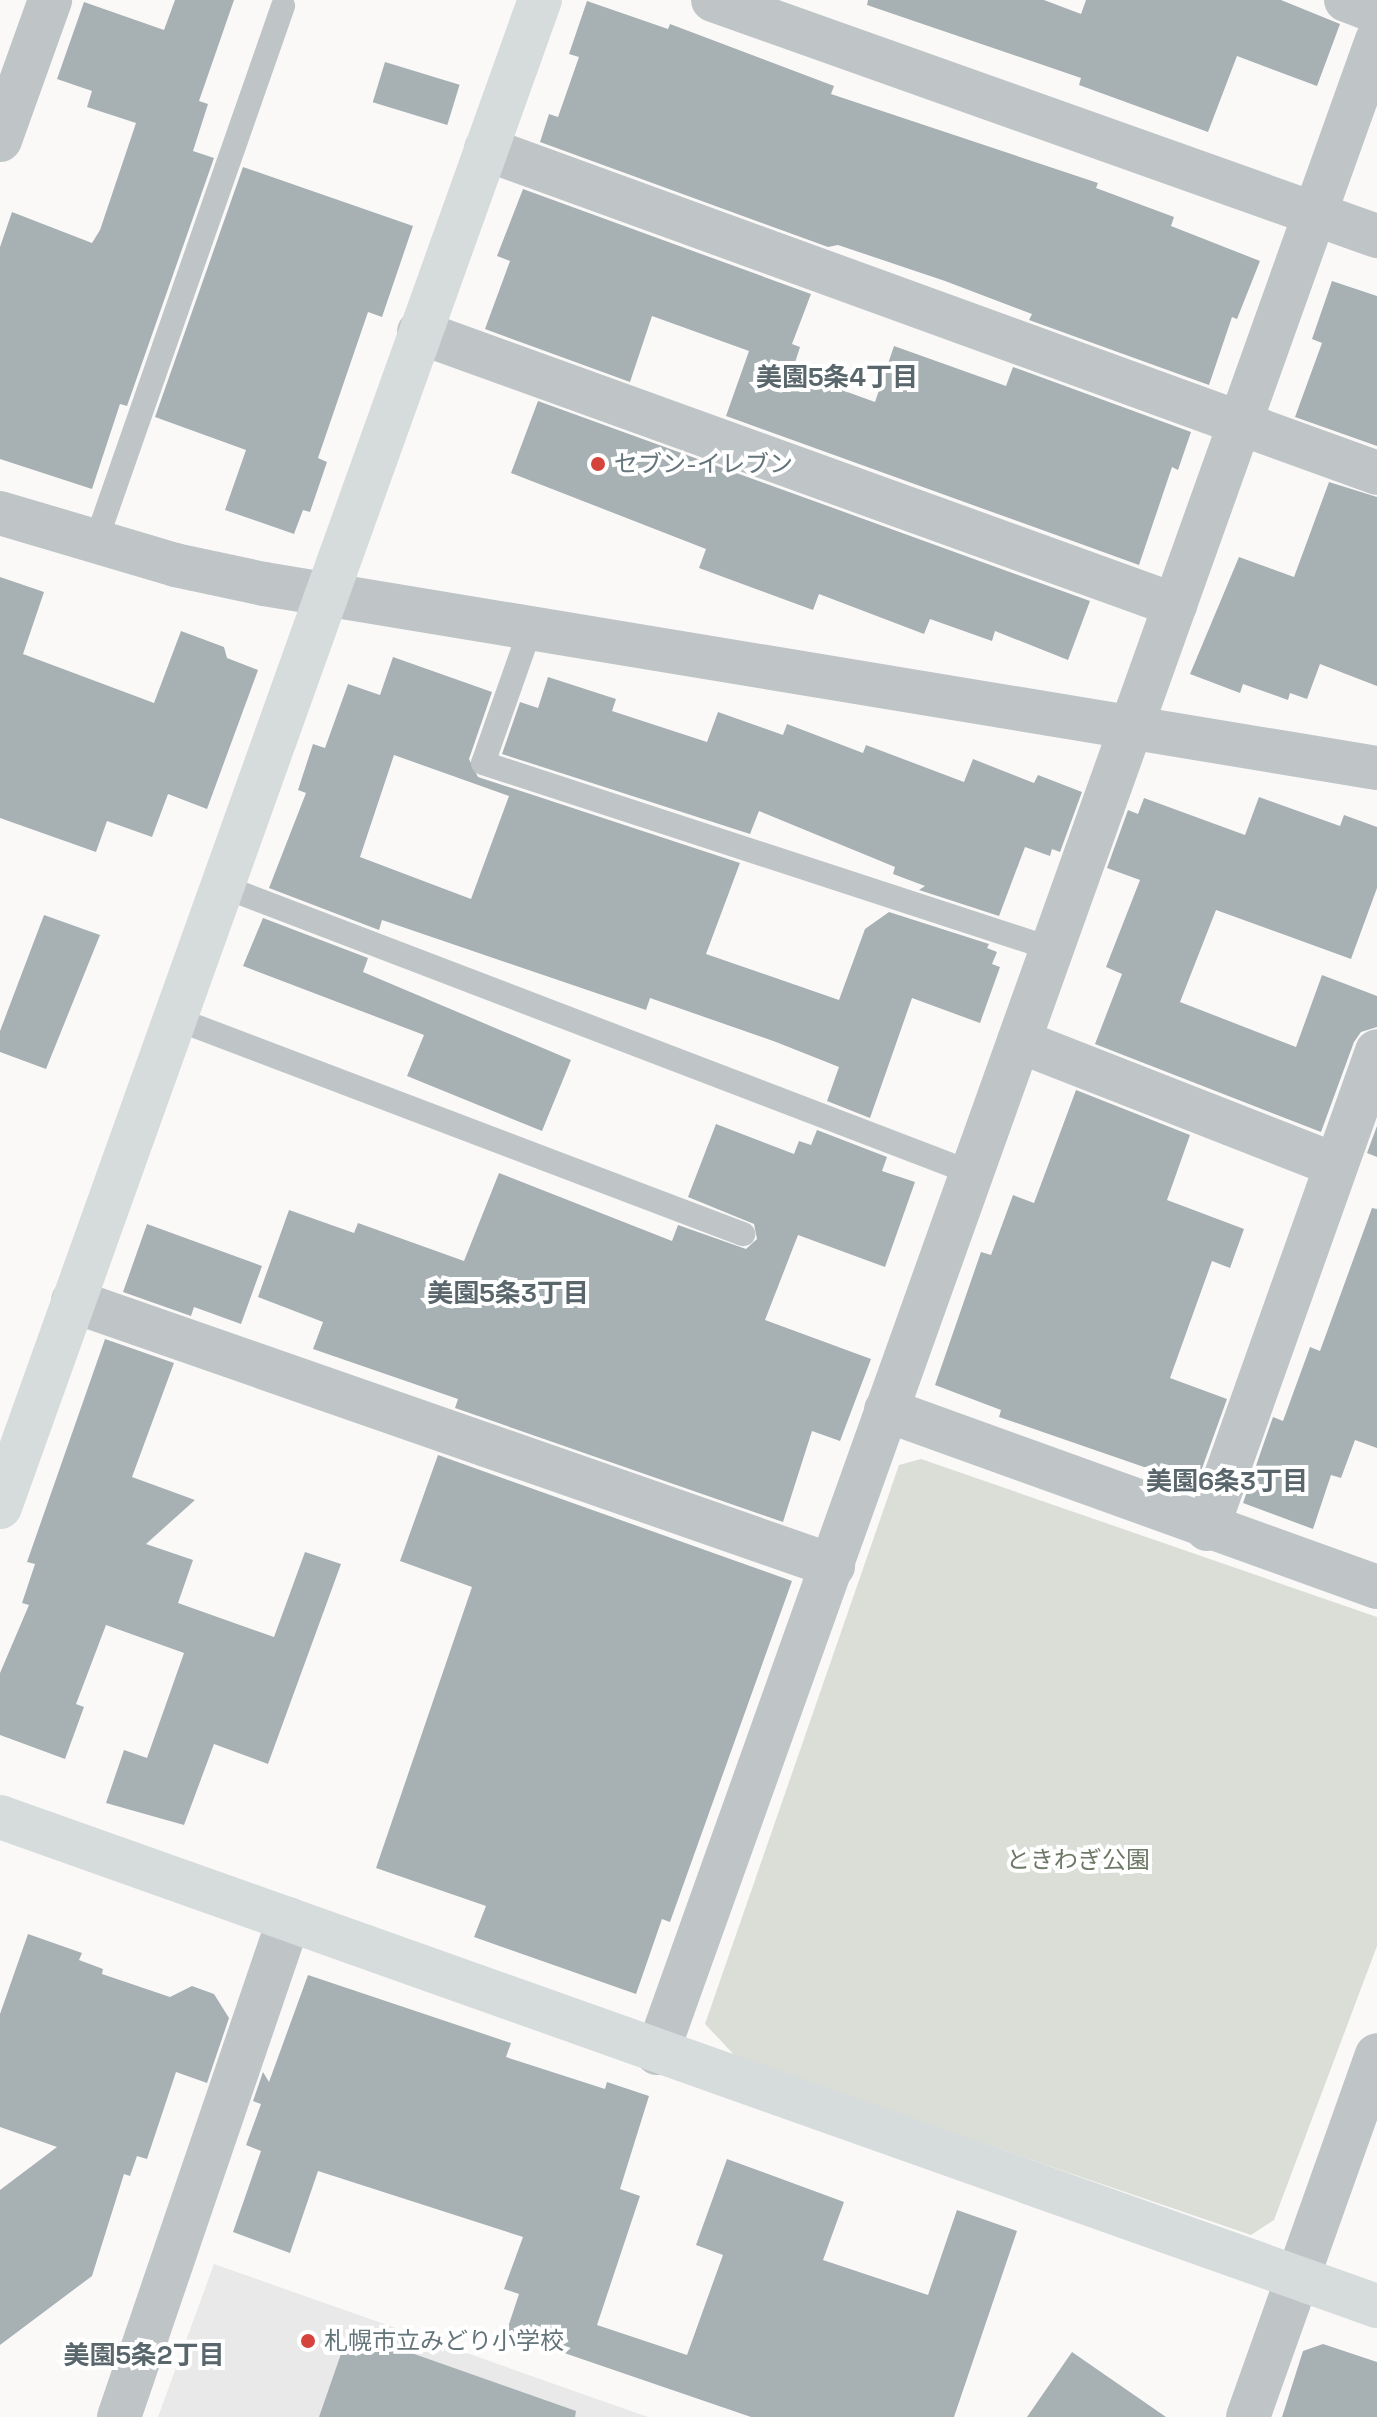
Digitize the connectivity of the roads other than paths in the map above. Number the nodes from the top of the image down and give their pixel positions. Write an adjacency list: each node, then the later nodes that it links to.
1 (50, 0): 8 (street)
2 (540, 0): 9 (street)
3 (713, 0): 10 (street)
4 (1346, 0): 6 (street)
5 (283, 6): 16 (lane)
6 (1377, 12)
7 (1377, 40): 10 (street)
8 (0, 140)
9 (486, 149): 12 (street); 13 (street)
10 (1313, 214): 11 (street); 13 (street)
11 (1377, 236)
12 (419, 332): 17 (street); 18 (street)
13 (1239, 425): 14 (street); 18 (street)
14 (1377, 473)
15 (0, 513): 16 (street)
16 (96, 541): 17 (street)
17 (329, 593): 19 (street); 22 (street)
18 (1175, 605): 20 (street)
19 (531, 627): 20 (street); 23 (lane)
20 (1132, 726): 21 (street); 23 (street)
21 (1377, 768)
22 (222, 886): 24 (street); 28 (lane)
23 (1052, 949): 25 (street)
24 (174, 1018): 29 (lane); 30 (street)
25 (1019, 1041): 27 (street); 28 (street)
26 (1377, 1051): 27 (street)
27 (1336, 1165): 33 (street)
28 (972, 1173): 31 (street)
29 (743, 1234)
30 (73, 1301): 32 (street); 34 (street)
31 (886, 1410): 33 (street); 34 (street)
32 (0, 1507)
33 (1207, 1529): 35 (street)
34 (833, 1566): 38 (street)
35 (1377, 1587)
36 (0, 1817): 37 (street)
37 (289, 1919): 38 (street); 42 (street)
38 (657, 2053): 40 (street)
39 (1377, 2055): 40 (street)
40 (1298, 2278): 41 (street); 43 (street)
41 (1377, 2306)
42 (119, 2417)
43 (1248, 2417)

